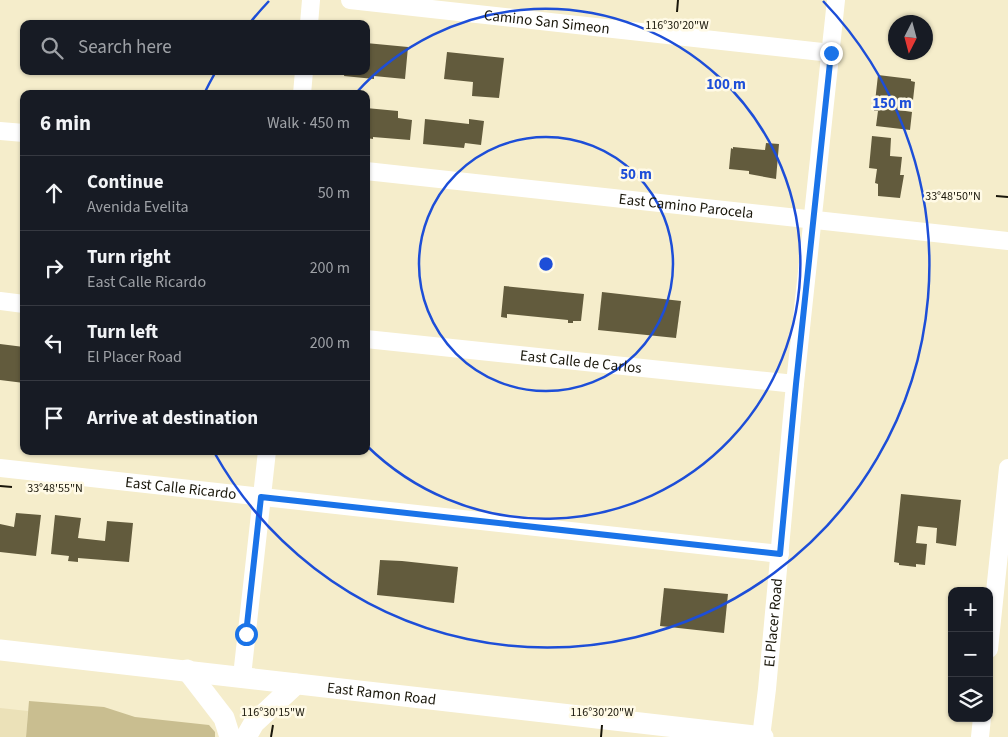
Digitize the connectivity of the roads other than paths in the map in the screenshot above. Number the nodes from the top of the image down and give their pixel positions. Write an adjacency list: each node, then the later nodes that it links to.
1 (311, 0): 4 (street)
2 (350, 0): 5 (street, Camino San Simeon)
3 (836, 0): 5 (street, El Placer Road)
4 (308, 20)
5 (831, 53): 11 (street, El Placer Road)
6 (304, 75): 7 (street)
7 (302, 90)
8 (0, 130): 9 (street)
9 (20, 132)
10 (370, 171): 11 (street, East Camino Parocela)
11 (812, 219): 12 (street, East Camino Parocela); 16 (street, El Placer Road)
12 (1008, 241)
13 (0, 301): 14 (street)
14 (20, 304)
15 (370, 339): 16 (street, East Calle de Carlos)
16 (796, 384): 21 (street, El Placer Road)
17 (266, 455): 20 (street)
18 (0, 468): 20 (street, East Calle Ricardo)
19 (1008, 468): 22 (street)
20 (261, 497): 21 (street, East Calle Ricardo); 25 (street)
21 (780, 554): 30 (street, El Placer Road)
22 (991, 632)
23 (0, 650): 24 (main road, East Ramon Road)
24 (187, 670): 25 (main road, East Ramon Road); 28 (main road)
25 (242, 676): 26 (main road, East Ramon Road)
26 (296, 684): 29 (main road); 30 (main road, East Ramon Road)
27 (982, 722): 31 (street)
28 (230, 737)
29 (246, 737)
30 (761, 737)
31 (980, 737)

